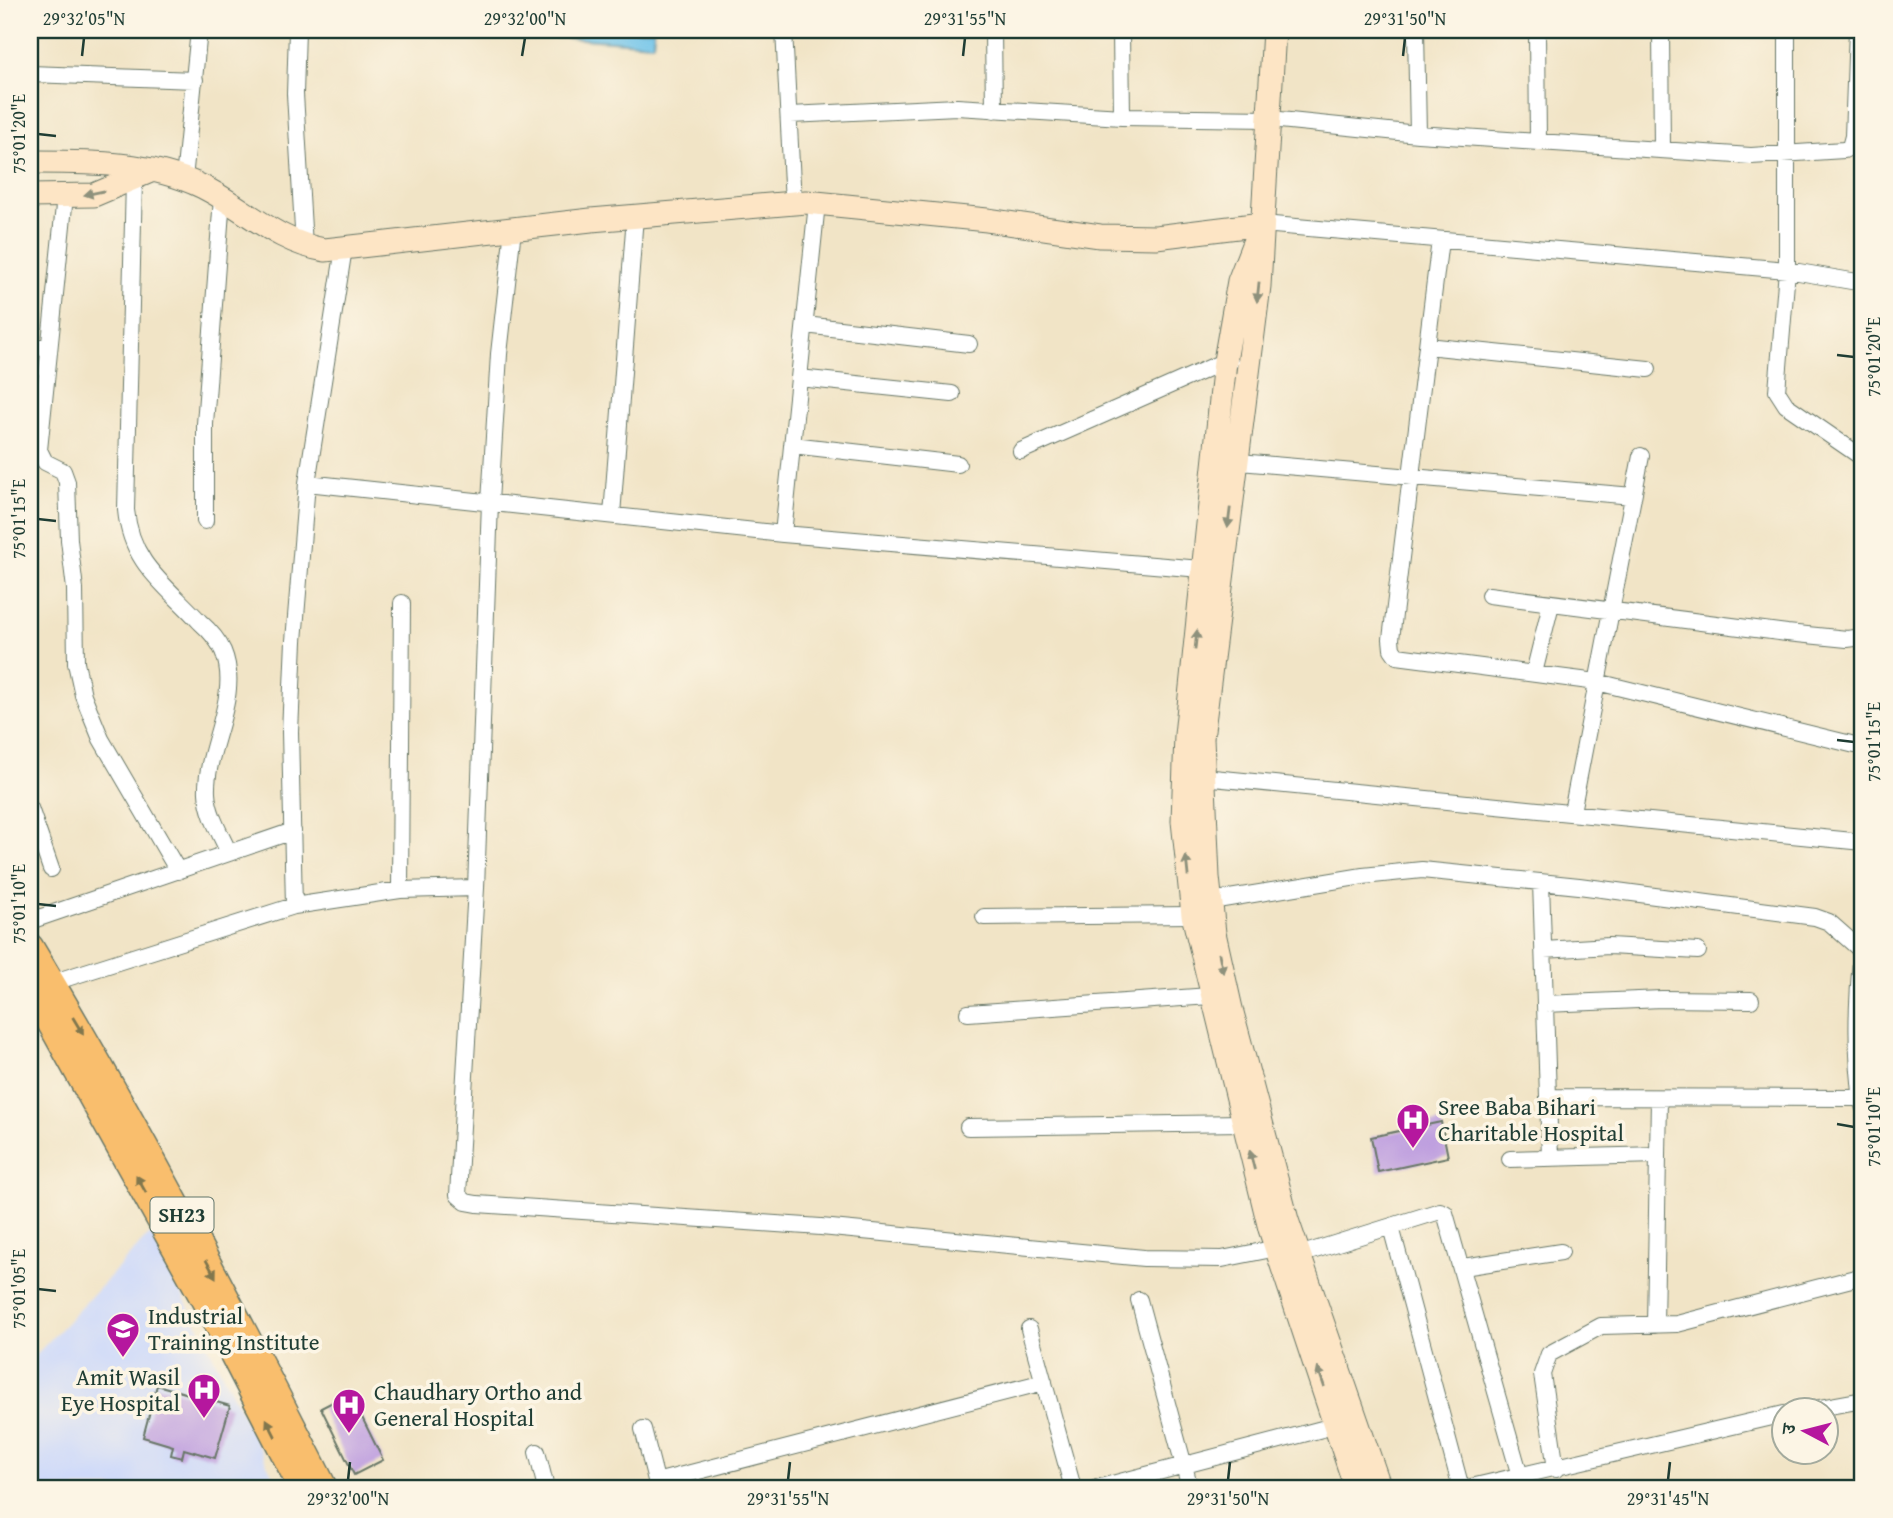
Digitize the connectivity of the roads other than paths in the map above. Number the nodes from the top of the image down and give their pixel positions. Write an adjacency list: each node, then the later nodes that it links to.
1 (199, 30): 13 (street)
2 (297, 30): 35 (street)
3 (784, 30): 15 (street)
4 (993, 30): 14 (street)
5 (1121, 30): 16 (street)
6 (1274, 30): 17 (street)
7 (1416, 30): 18 (street)
8 (1537, 30): 20 (street)
9 (1661, 30): 21 (street)
10 (1787, 30): 22 (street)
11 (1857, 30): 19 (street)
12 (30, 74): 13 (street)
13 (195, 80): 25 (street)
14 (994, 110): 15 (street); 16 (street)
15 (790, 115): 29 (street)
16 (1122, 117): 17 (street)
17 (1270, 119): 18 (street); 32 (street)
18 (1418, 135): 20 (street)
19 (1858, 136): 22 (street)
20 (1538, 142): 21 (street)
21 (1662, 150): 22 (street)
22 (1787, 154): 37 (street)
23 (30, 163): 24 (street)
24 (144, 175): 25 (street); 26 (street, one-way to 26); 76 (street)
25 (184, 179): 28 (street)
26 (65, 195): 27 (street); 43 (street)
27 (30, 196)
28 (222, 198): 35 (street); 60 (street)
29 (793, 203): 30 (street); 31 (street)
30 (817, 203): 32 (street); 39 (street)
31 (635, 216): 33 (street); 59 (street)
32 (1262, 224): 34 (street); 44 (street); 45 (street, one-way to 45)
33 (513, 229): 36 (street); 58 (street)
34 (1440, 240): 37 (street); 41 (street)
35 (304, 247): 36 (street)
36 (344, 248): 56 (street)
37 (1787, 270): 38 (street); 52 (street)
38 (1863, 283)
39 (805, 325): 40 (street); 47 (street)
40 (969, 344)
41 (1427, 346): 46 (street); 55 (street)
42 (30, 347): 43 (street)
43 (49, 347): 78 (street)
44 (1225, 361): 45 (street); 50 (street); 53 (street)
45 (1249, 364): 53 (street)
46 (1647, 369)
47 (799, 378): 48 (street); 49 (street)
48 (952, 394)
49 (792, 445): 54 (street); 61 (street)
50 (1021, 451)
51 (1641, 456): 57 (street)
52 (1863, 458)
53 (1226, 461): 55 (street); 62 (street)
54 (958, 464)
55 (1412, 477): 57 (street); 68 (street)
56 (307, 483): 58 (street); 74 (street)
57 (1633, 496): 66 (street)
58 (490, 502): 59 (street); 80 (street)
59 (612, 515): 61 (street)
60 (205, 521)
61 (783, 534): 62 (street)
62 (1213, 570): 71 (street); 83 (street, one-way to 62)
63 (1489, 595): 65 (street)
64 (402, 603): 81 (street)
65 (1551, 604): 66 (street); 68 (street)
66 (1611, 612): 67 (street); 69 (street)
67 (1863, 637)
68 (1534, 673): 69 (street)
69 (1597, 682): 70 (street); 73 (street)
70 (1854, 745)
71 (1203, 777): 73 (street); 83 (street)
72 (30, 808): 77 (street)
73 (1572, 812): 75 (street)
74 (293, 831): 76 (street); 82 (street)
75 (1863, 842)
76 (229, 853): 78 (street)
77 (51, 869)
78 (178, 871): 85 (street)
79 (1541, 882): 83 (street); 87 (street); 89 (street)
80 (476, 888): 81 (street); 104 (street)
81 (400, 890): 82 (street)
82 (294, 906): 90 (street)
83 (1202, 908): 84 (street); 91 (street); 106 (street, one-way to 106)
84 (984, 917)
85 (30, 921)
86 (30, 947): 90 (main road, SH23)
87 (1544, 950): 88 (street); 93 (street)
88 (1698, 951)
89 (1863, 952): 97 (street)
90 (41, 984): 123 (main road, SH23, one-way to 90); 124 (main road, SH23, one-way to 124)
91 (1210, 996): 94 (street); 98 (street)
92 (1751, 1000): 93 (street)
93 (1545, 1004): 95 (street)
94 (968, 1013)
95 (1548, 1097): 96 (street); 101 (street)
96 (1659, 1099): 97 (street); 100 (street)
97 (1862, 1103)
98 (1243, 1123): 99 (street); 104 (street, one-way to 98)
99 (968, 1127)
100 (1658, 1155): 101 (street); 110 (street)
101 (1550, 1158): 102 (street)
102 (1510, 1159)
103 (1391, 1227): 106 (street); 107 (street); 131 (street)
104 (1277, 1248): 116 (street, one-way to 104)
105 (1561, 1252): 107 (street)
106 (1299, 1255): 116 (street)
107 (1463, 1267): 121 (street)
108 (1863, 1276): 110 (street)
109 (1139, 1300): 119 (street)
110 (1655, 1325): 120 (street)
111 (1029, 1329): 112 (street)
112 (1044, 1382): 122 (street); 126 (street)
113 (1863, 1400): 114 (street)
114 (1840, 1404)
115 (1770, 1417): 120 (street)
116 (1348, 1422): 119 (street); 129 (street); 130 (street)
117 (643, 1429): 122 (street)
118 (537, 1452): 125 (street)
119 (1184, 1465): 127 (street); 128 (street)
120 (1556, 1469): 121 (street)
121 (1520, 1476): 132 (street)
122 (657, 1485)
123 (302, 1488)
124 (324, 1488)
125 (546, 1488)
126 (1073, 1488)
127 (1097, 1488)
128 (1190, 1488)
129 (1356, 1488)
130 (1380, 1488)
131 (1461, 1488)
132 (1467, 1488)

